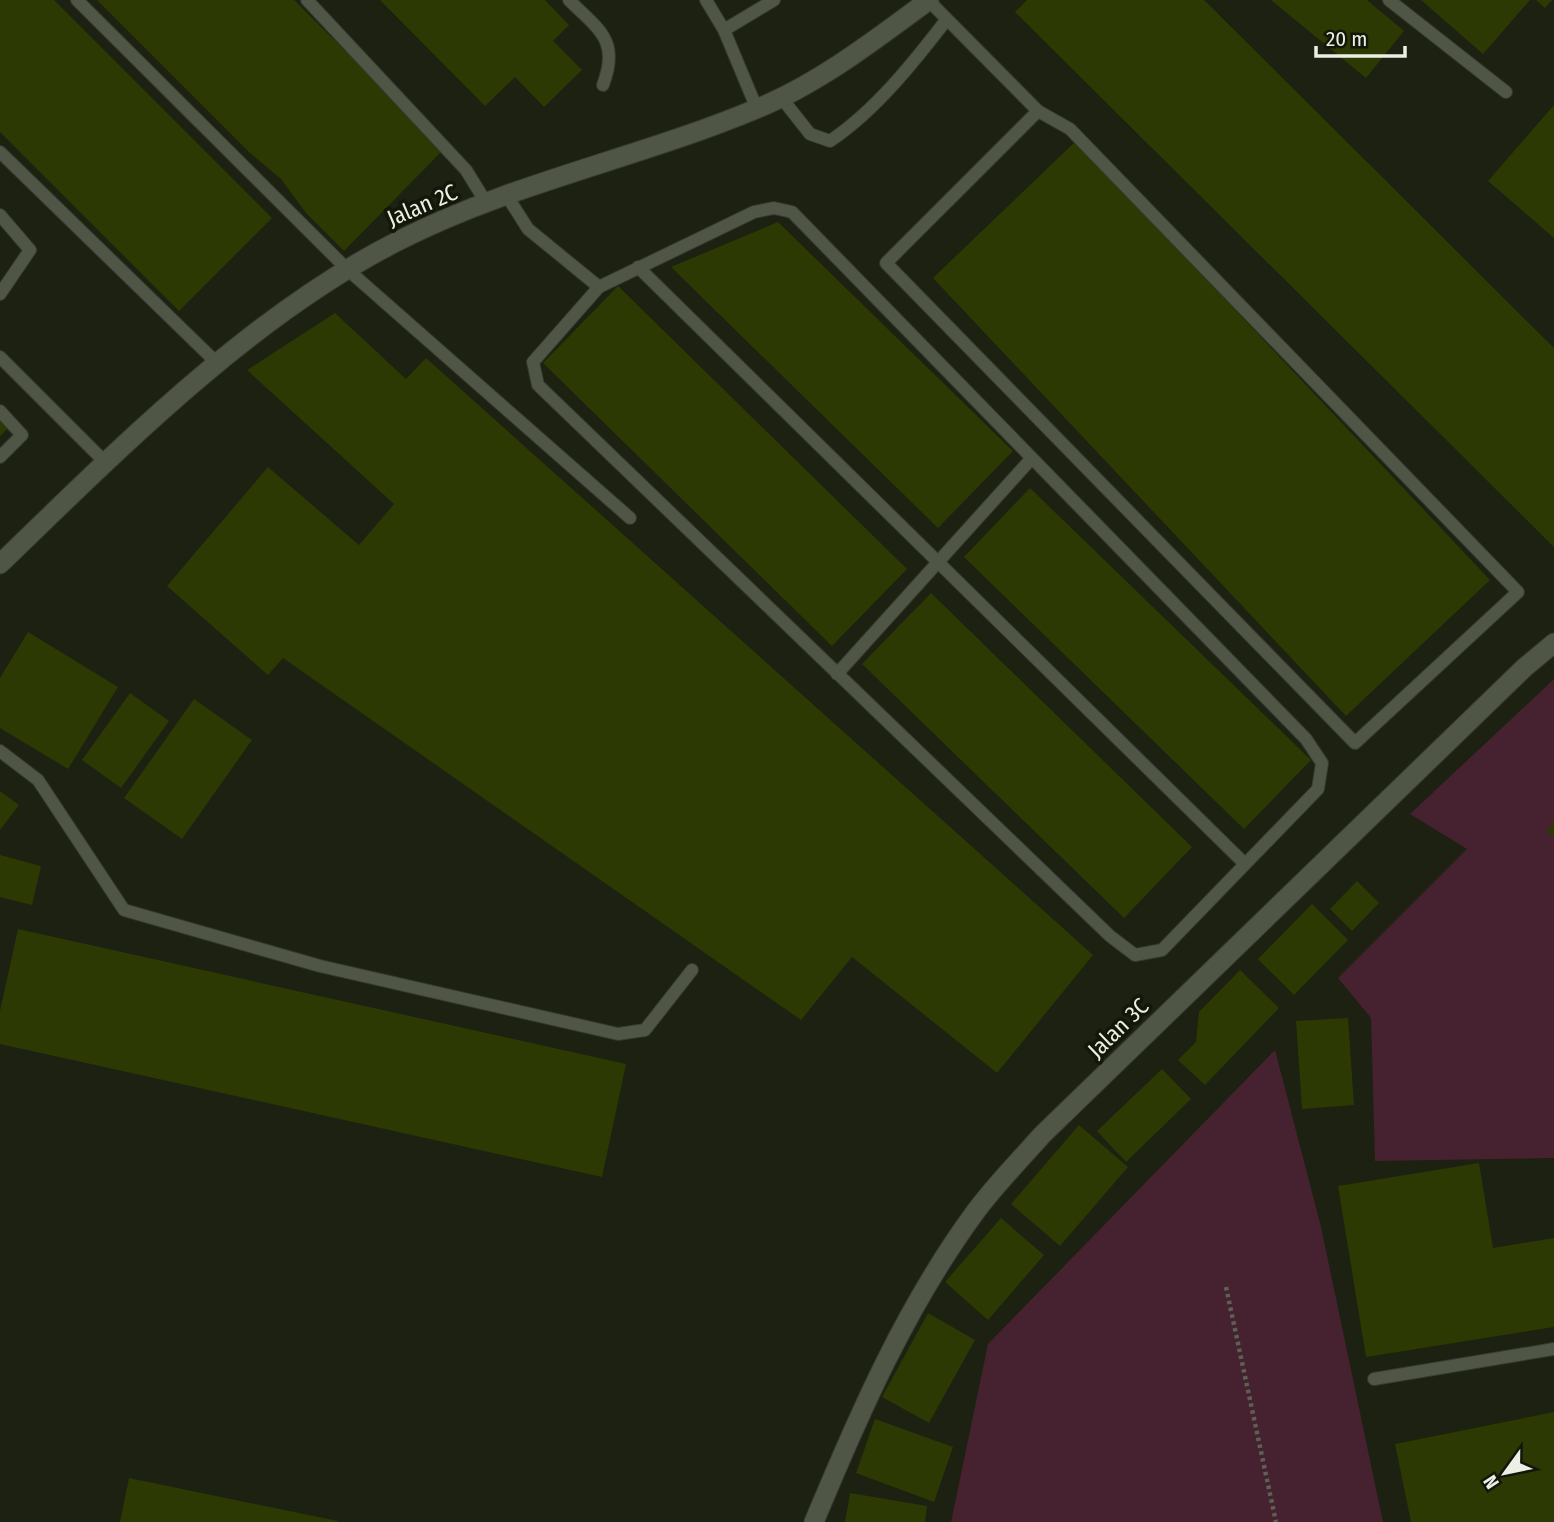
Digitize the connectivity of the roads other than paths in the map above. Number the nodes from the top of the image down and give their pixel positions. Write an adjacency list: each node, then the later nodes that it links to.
1 (78, 0): 20 (lane)
2 (307, 0): 17 (lane)
3 (569, 0): 10 (lane)
4 (706, 0): 9 (lane)
5 (774, 0): 9 (lane)
6 (928, 0): 8 (lane); 12 (street, Jalan 2C)
7 (1389, 0): 11 (lane)
8 (947, 19): 12 (lane); 14 (lane)
9 (724, 30): 13 (lane)
10 (603, 85)
11 (1506, 92)
12 (780, 96): 13 (street, Jalan 2C)
13 (757, 109): 16 (street, Jalan 2C)
14 (1038, 111): 14 (lane)
15 (0, 152): 24 (lane)
16 (507, 196): 17 (street, Jalan 2C); 21 (lane)
17 (487, 204): 20 (street, Jalan 2C)
18 (0, 215): 22 (lane)
19 (638, 267): 21 (lane); 27 (lane); 30 (lane)
20 (348, 270): 24 (street, Jalan 2C); 29 (lane)
21 (598, 287): 33 (lane)
22 (0, 294)
23 (0, 357): 28 (lane)
24 (218, 364): 28 (street, Jalan 2C)
25 (0, 411): 26 (lane)
26 (0, 457)
27 (1032, 458): 30 (lane); 35 (lane)
28 (105, 463): 31 (street, Jalan 2C)
29 (630, 518)
30 (938, 562): 33 (lane); 35 (lane)
31 (0, 564)
32 (1554, 643): 39 (street, Jalan 3C)
33 (837, 674): 35 (lane)
34 (0, 751): 36 (lane)
35 (1245, 864)
36 (692, 970)
37 (1554, 1349): 38 (lane)
38 (1374, 1379)
39 (814, 1522)

